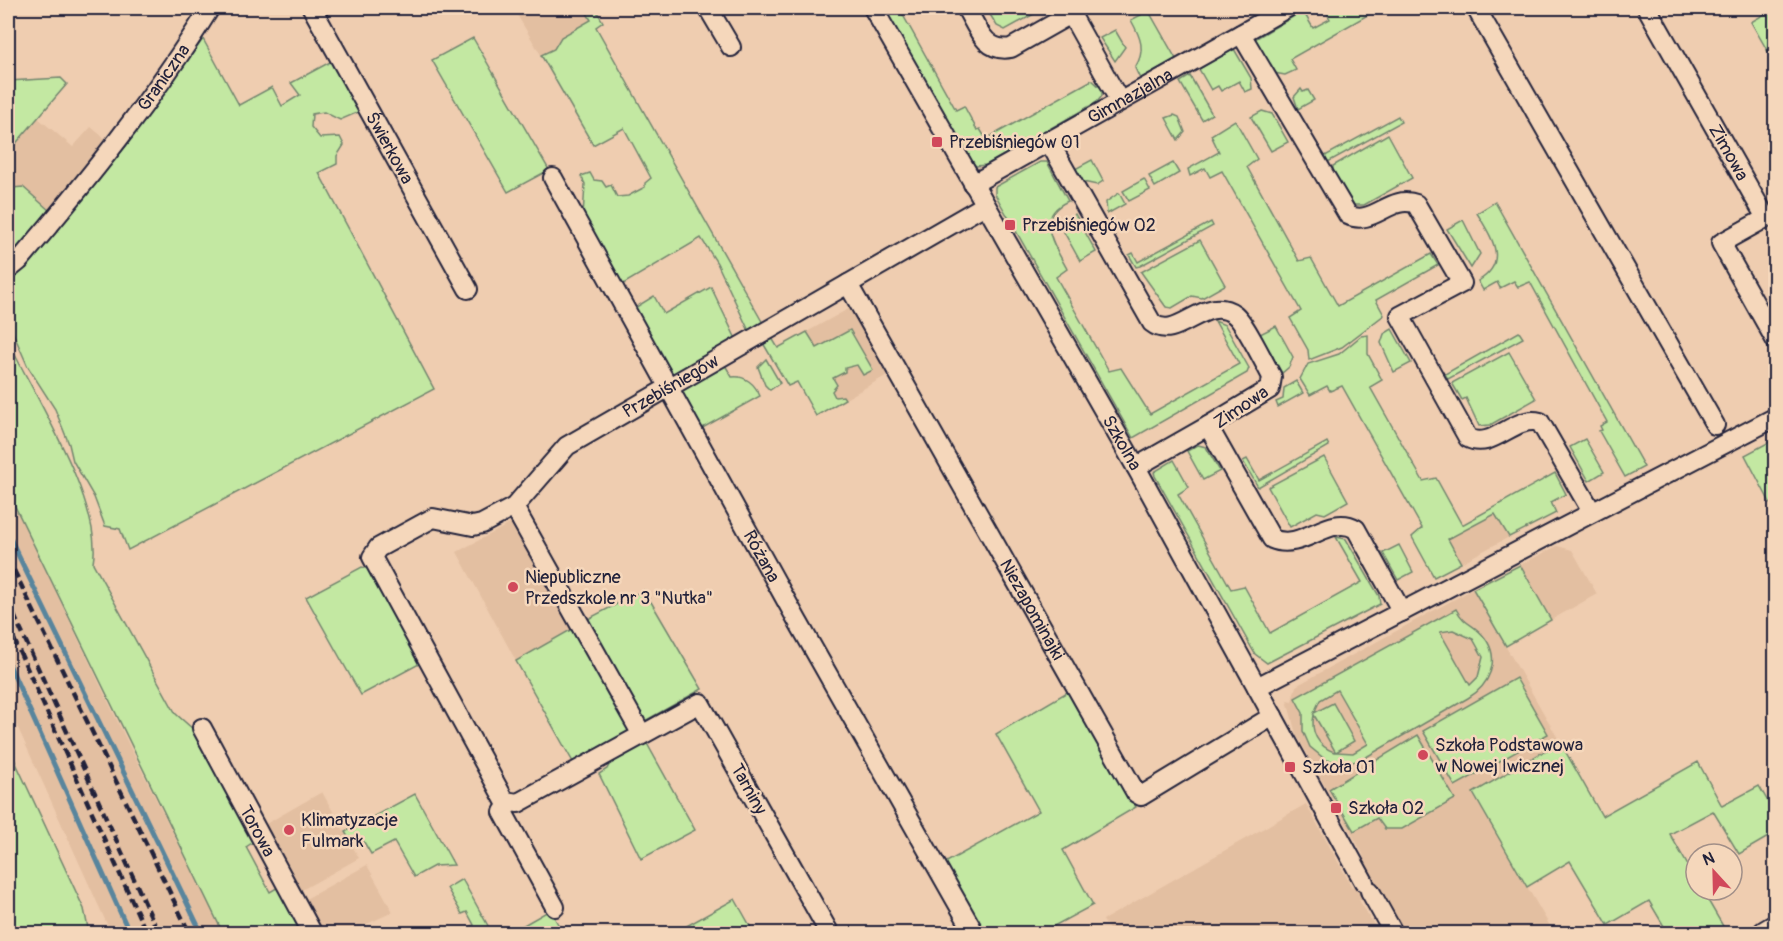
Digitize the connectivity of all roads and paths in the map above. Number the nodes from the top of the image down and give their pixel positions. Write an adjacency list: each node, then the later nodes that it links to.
1 (210, 8): 17 (street, Graniczna)
2 (312, 8): 19 (street, Świerkowa)
3 (708, 8): 11 (street)
4 (873, 8): 15 (street, Szkolna)
5 (966, 8): 9 (street)
6 (1287, 8): 10 (street, Gimnazjalna)
7 (1476, 8): 23 (street)
8 (1647, 8): 20 (street, Zimowa)
9 (1070, 11): 12 (street)
10 (1241, 34): 12 (street, Gimnazjalna); 27 (street)
11 (731, 47)
12 (1119, 100): 13 (street, Gimnazjalna)
13 (1048, 140): 15 (street, Gimnazjalna); 24 (street, Zimowa)
14 (553, 178): 21 (street, Różana)
15 (973, 184): 16 (street, Szkolna)
16 (985, 205): 18 (street, Przebiśniegów); 25 (street, Szkolna)
17 (8, 270)
18 (848, 284): 21 (street, Przebiśniegów); 30 (street, Niezapominajki)
19 (468, 289)
20 (1776, 341)
21 (669, 388): 26 (street, Przebiśniegów); 38 (street, Różana)
22 (1776, 417): 27 (street)
23 (1715, 425)
24 (1208, 426): 25 (street); 28 (street, Zimowa)
25 (1136, 467): 29 (street, Szkolna)
26 (514, 507): 32 (street); 33 (street, Przebiśniegów)
27 (1592, 512): 28 (street)
28 (1402, 612): 29 (street)
29 (1257, 687): 30 (street, Szkolna)
30 (1273, 716): 39 (street, Szkolna)
31 (202, 728): 36 (street, Torowa)
32 (642, 733): 33 (street, Tarniny); 37 (street, Tarniny)
33 (509, 803): 34 (street)
34 (555, 907)
35 (1776, 928): 40 (street)
36 (313, 933)
37 (830, 933)
38 (975, 933)
39 (1394, 933)
40 (1766, 933)

